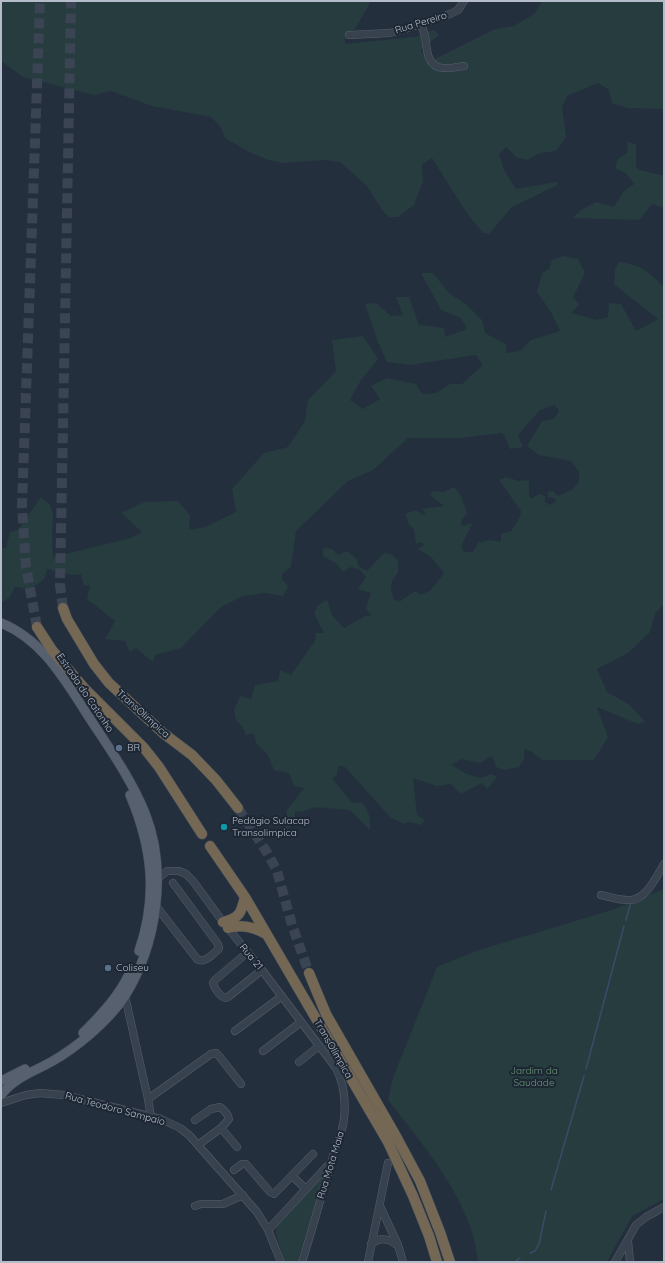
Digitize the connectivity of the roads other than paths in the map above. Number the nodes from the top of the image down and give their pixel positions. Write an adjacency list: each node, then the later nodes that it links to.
1 (464, 1): 2 (street, Rua Pereiro)
2 (421, 24): 3 (street, Rua Pereiro); 4 (street)
3 (349, 36)
4 (464, 66)
5 (63, 608): 9 (highway, TransOlímpica)
6 (1, 623): 10 (main road, Estrada do Catonho)
7 (37, 627): 11 (highway)
8 (1, 628): 10 (main road, Estrada do Catonho)
9 (238, 808)
10 (143, 816): 14 (main road); 32 (main road)
11 (202, 834)
12 (210, 846): 17 (highway, TransOlímpica)
13 (664, 864): 16 (street)
14 (156, 880): 18 (main road); 19 (street, Rua 21)
15 (173, 883): 18 (street)
16 (601, 895)
17 (245, 897): 19 (highway); 20 (highway, TransOlímpica)
18 (156, 906): 24 (main road)
19 (225, 925): 20 (highway); 21 (street, Rua 21)
20 (266, 934): 60 (highway, TransOlímpica)
21 (248, 952): 22 (street, Rua 21); 22 (street)
22 (262, 970): 25 (street, Rua 21)
23 (309, 973): 61 (highway, TransOlímpica)
24 (125, 996): 34 (main road); 35 (street)
25 (282, 996): 26 (street, Rua 21); 27 (street)
26 (301, 1022): 28 (street, Rua 21); 29 (street)
27 (235, 1031)
28 (319, 1046): 30 (street); 31 (street, Rua 21)
29 (263, 1051)
30 (299, 1062)
31 (336, 1068): 43 (street, Rua Mota Maia)
32 (1, 1081)
33 (241, 1084): 35 (street)
34 (1, 1095)
35 (148, 1099): 37 (street)
36 (1, 1103): 37 (street, Rua Teodoro Sampaio)
37 (151, 1117): 40 (street, Rua Teodoro Sampaio)
38 (195, 1120): 39 (street)
39 (222, 1128): 40 (street); 41 (street)
40 (198, 1145): 48 (street, Rua Teodoro Sampaio)
41 (237, 1147)
42 (313, 1154): 46 (street)
43 (332, 1161): 47 (street); 57 (street, Rua Mota Maia)
44 (388, 1163): 50 (street)
45 (234, 1170): 46 (street)
46 (292, 1176): 47 (street)
47 (306, 1189): 52 (street)
48 (243, 1195): 49 (street); 52 (street, Rua Teodoro Sampaio)
49 (195, 1206)
50 (380, 1206): 54 (street); 55 (street)
51 (664, 1207): 53 (street)
52 (268, 1230): 56 (street, Rua Teodoro Sampaio)
53 (628, 1240): 62 (street); 63 (street)
54 (371, 1244): 55 (street); 58 (street)
55 (398, 1245): 59 (street)
56 (281, 1262)
57 (302, 1262)
58 (368, 1262)
59 (403, 1262)
60 (437, 1262)
61 (450, 1262)
62 (615, 1262)
63 (630, 1262)

